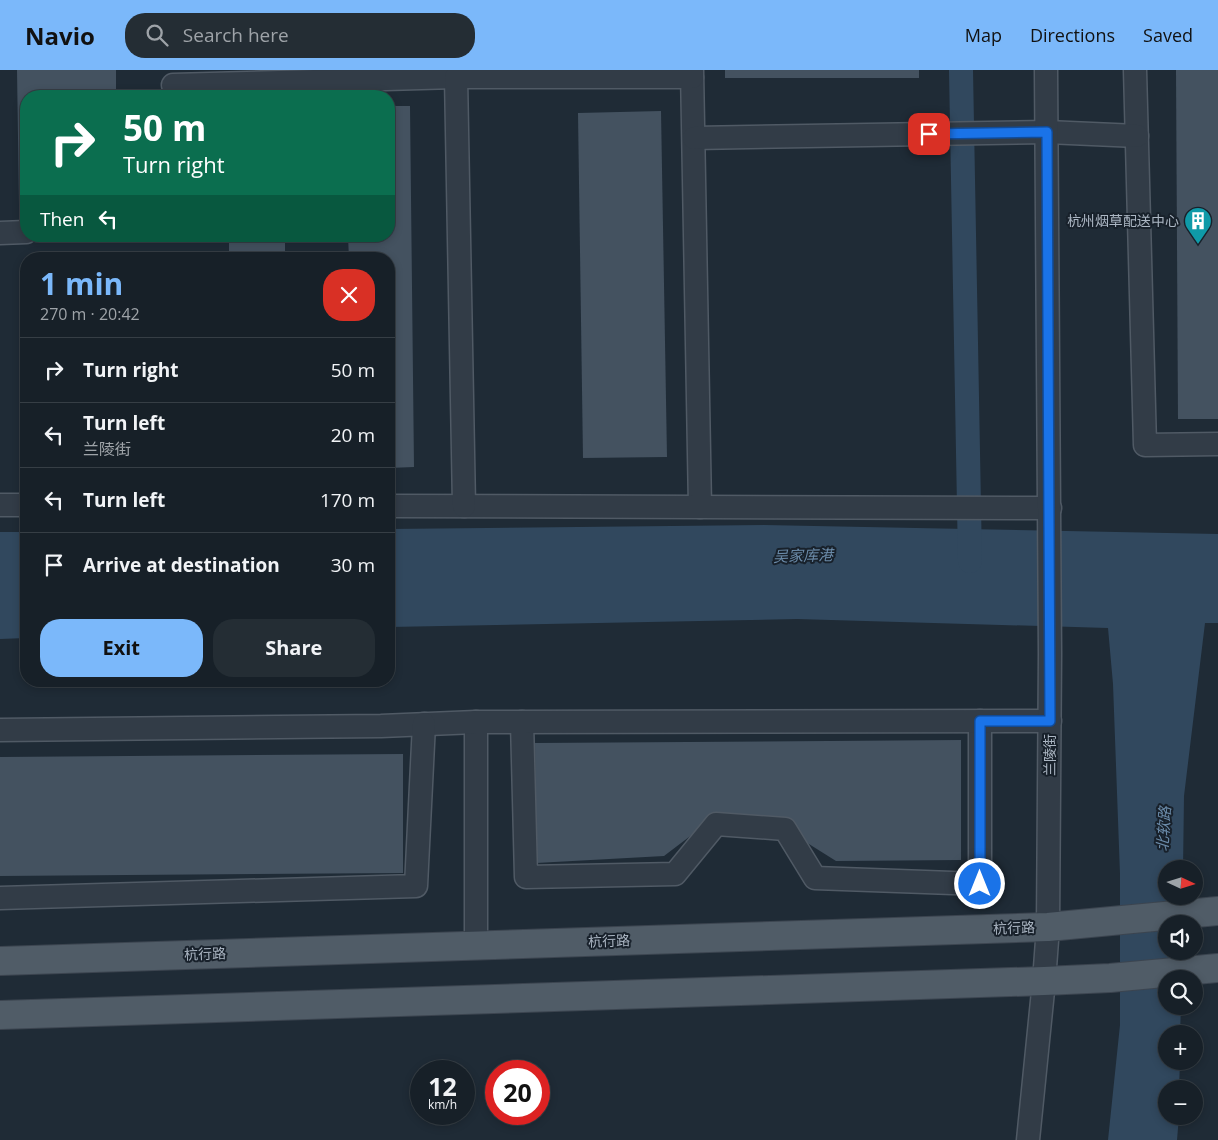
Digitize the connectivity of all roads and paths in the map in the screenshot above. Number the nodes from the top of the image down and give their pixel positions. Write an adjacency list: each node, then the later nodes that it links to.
1 (1046, 70): 6 (street, 兰陵街)
2 (1135, 70): 7 (street)
3 (456, 74): 4 (street); 5 (street); 15 (street)
4 (692, 74): 8 (street)
5 (173, 84)
6 (1047, 132): 7 (street); 8 (street); 17 (street, 兰陵街)
7 (1137, 136): 11 (street)
8 (694, 138): 16 (street)
9 (20, 232): 10 (street)
10 (0, 233)
11 (1218, 444)
12 (0, 505): 13 (street)
13 (20, 505)
14 (395, 506): 15 (street)
15 (464, 506): 16 (street)
16 (700, 507): 17 (street)
17 (1050, 514): 19 (street, 兰陵街)
18 (980, 721): 19 (street); 21 (street); 21 (street)
19 (1050, 721): 26 (street, 兰陵街)
20 (476, 722): 21 (street); 22 (street); 27 (street)
21 (522, 722)
22 (424, 724): 23 (street); 24 (street)
23 (0, 730)
24 (0, 898)
25 (1207, 912): 26 (main road, 杭行路)
26 (1048, 927): 27 (main road, 杭行路); 30 (street, 兰陵街)
27 (476, 945): 28 (main road, 杭行路)
28 (0, 961)
29 (1208, 969): 30 (main road)
30 (1044, 981): 31 (main road); 32 (street, 兰陵街)
31 (0, 1015)
32 (1028, 1140)

